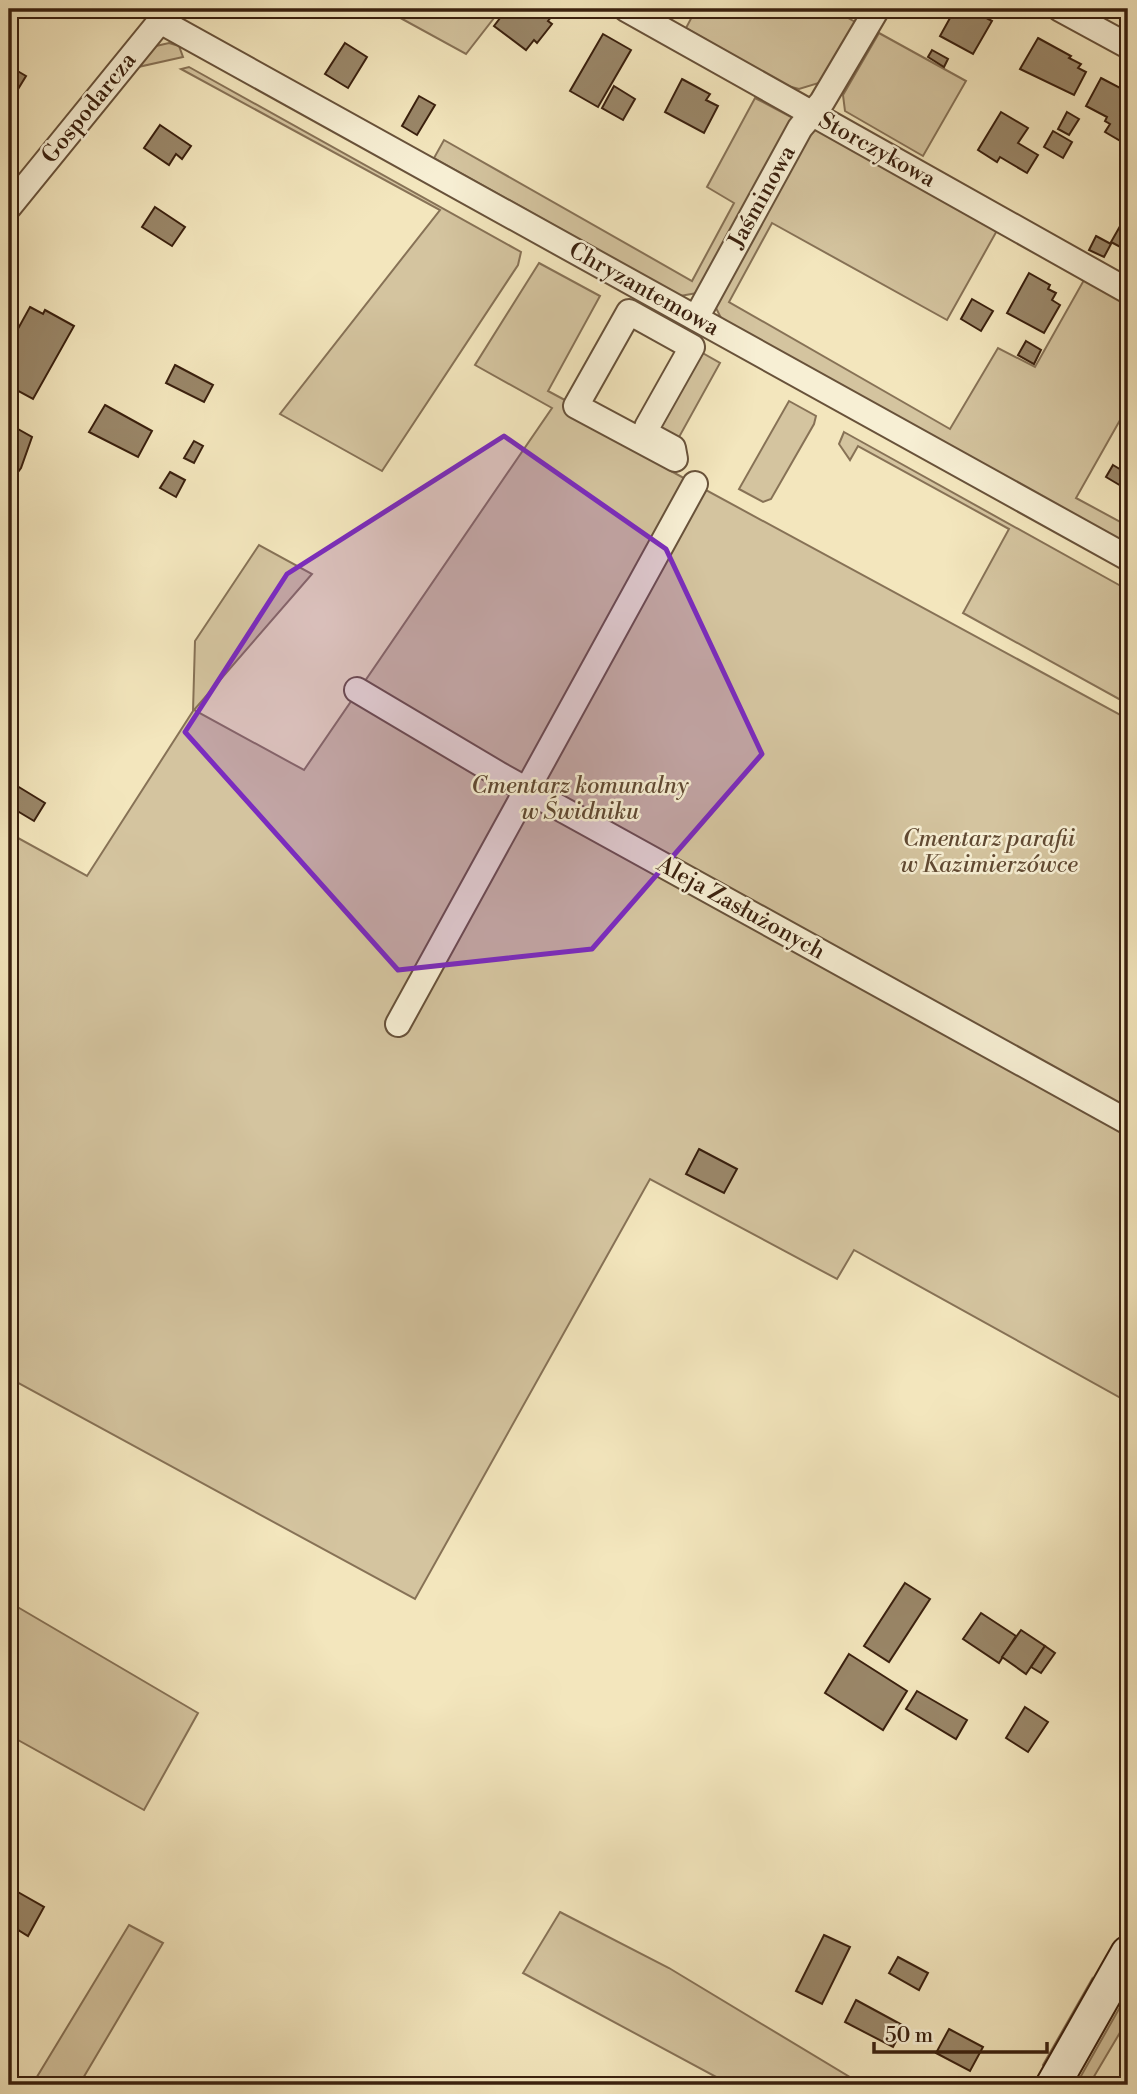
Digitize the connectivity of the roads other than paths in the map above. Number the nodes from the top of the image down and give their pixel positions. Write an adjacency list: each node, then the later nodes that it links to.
1 (626, 9): 6 (street, Storczykowa)
2 (877, 9): 6 (street, Jaśminowa)
3 (1060, 9): 5 (street)
4 (167, 12): 7 (street, Gospodarcza); 9 (street, Chryzantemowa)
5 (1128, 46)
6 (814, 114): 8 (street, Storczykowa); 9 (street, Jaśminowa)
7 (9, 207)
8 (1128, 291)
9 (696, 318): 12 (street, Chryzantemowa)
10 (692, 346): 10 (street)
11 (695, 484): 14 (street)
12 (1128, 558)
13 (357, 690): 14 (street, Aleja Zasłużonych)
14 (529, 790): 15 (street); 16 (street, Aleja Zasłużonych)
15 (398, 1024)
16 (1128, 1122)
17 (1128, 1953): 18 (street)
18 (1053, 2085)

